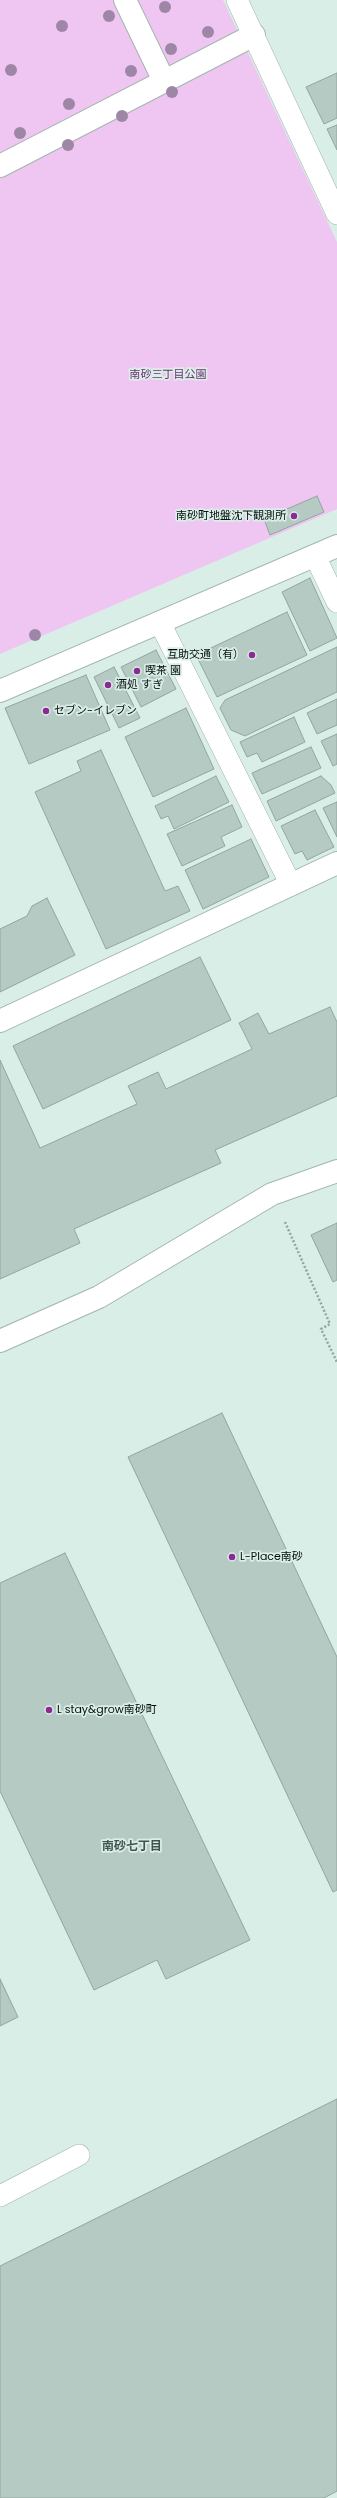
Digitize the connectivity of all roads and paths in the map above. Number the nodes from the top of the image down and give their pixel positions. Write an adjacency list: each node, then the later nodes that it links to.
1 (125, 0): 4 (street)
2 (237, 0): 3 (lane)
3 (254, 35): 4 (street); 6 (lane)
4 (164, 81): 5 (street)
5 (0, 166)
6 (337, 214)
7 (337, 546): 8 (street)
8 (315, 556): 9 (lane); 10 (street)
9 (337, 602)
10 (160, 623): 11 (street); 13 (lane)
11 (0, 692)
12 (337, 863): 13 (street)
13 (291, 884): 14 (street)
14 (0, 1020)
15 (337, 1171): 16 (street)
16 (272, 1194): 17 (street); 18 (path)
17 (0, 1341)
18 (337, 1362)
19 (79, 2155): 20 (lane)
20 (0, 2196)

